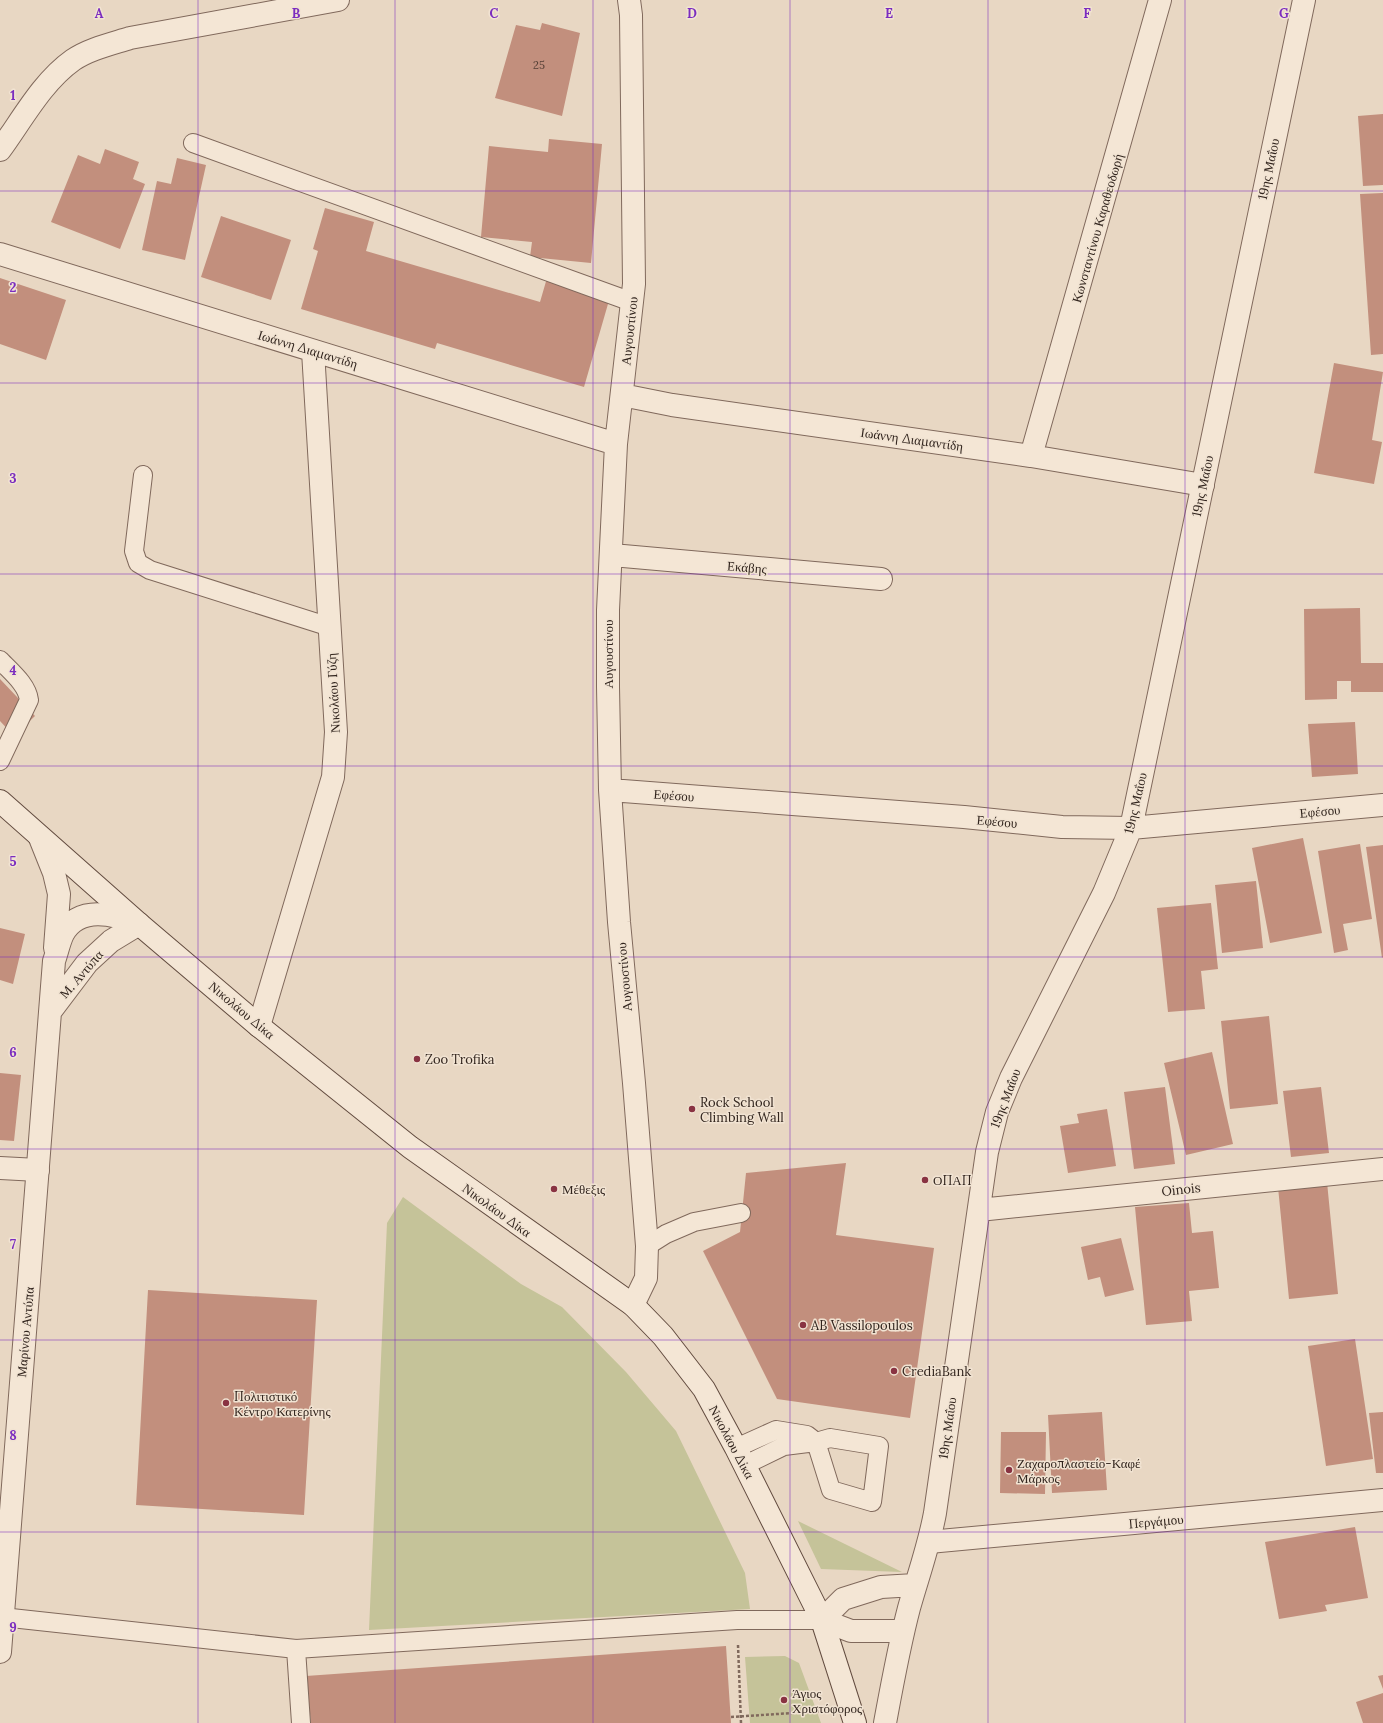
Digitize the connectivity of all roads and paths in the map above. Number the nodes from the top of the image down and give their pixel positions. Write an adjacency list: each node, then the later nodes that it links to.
1 (338, 0): 6 (street)
2 (629, 0): 8 (street, Αυγουστίνου)
3 (1160, 0): 12 (street, Κωνσταντίνου Καραθεοδωρή)
4 (1304, 0): 14 (street, 19ης Μαΐου)
5 (193, 143): 8 (lane)
6 (0, 150)
7 (0, 254): 9 (street, Ιωάννη Διαμαντίδη)
8 (632, 302): 10 (street, Αυγουστίνου)
9 (314, 351): 11 (street, Ιωάννη Διαμαντίδη); 17 (street, Νικολάου Γύζη)
10 (622, 395): 11 (street, Αυγουστίνου); 12 (street, Ιωάννη Διαμαντίδη)
11 (616, 444): 15 (street, Αυγουστίνου)
12 (1031, 456): 14 (street, Ιωάννη Διαμαντίδη)
13 (143, 475): 17 (lane)
14 (1203, 485): 23 (street, 19ης Μαΐου)
15 (612, 555): 16 (street, Εκάβης); 20 (street, Αυγουστίνου)
16 (881, 579)
17 (330, 627): 28 (street, Νικολάου Γύζη)
18 (0, 660): 19 (lane)
19 (0, 760)
20 (610, 790): 23 (street, Εφέσου); 34 (street, Αυγουστίνου)
21 (0, 801): 24 (street, Νικολάου Δίκα)
22 (1383, 805): 23 (street, Εφέσου)
23 (1130, 828): 32 (street, 19ης Μαΐου)
24 (40, 838): 25 (street, Νικολάου Δίκα); 26 (street)
25 (139, 924): 26 (street, Μ. Αντύπα); 27 (street, Μ. Αντύπα); 28 (street, Νικολάου Δίκα)
26 (54, 961): 27 (street, Μ. Αντύπα)
27 (50, 1012): 31 (street, Μαρίνου Αντύπα)
28 (259, 1026): 35 (street, Νικολάου Δίκα)
29 (0, 1168): 31 (street)
30 (1383, 1169): 32 (street, Oinois)
31 (38, 1170): 41 (street, Μαρίνου Αντύπα)
32 (979, 1210): 39 (street, 19ης Μαΐου)
33 (741, 1213): 34 (lane)
34 (647, 1246): 35 (street, Αυγουστίνου)
35 (633, 1305): 37 (street, Νικολάου Δίκα)
36 (816, 1442): 37 (lane)
37 (740, 1457): 43 (street, Νικολάου Δίκα)
38 (1383, 1500): 39 (street, Περγάμου)
39 (930, 1542): 40 (street, 19ης Μαΐου)
40 (915, 1586): 43 (street); 44 (street, 19ης Μαΐου)
41 (2, 1617): 45 (lane); 46 (street, Μαρίνου Αντύπα)
42 (737, 1620): 43 (lane); 45 (lane); 47 (path)
43 (822, 1620): 44 (street); 48 (street, Νικολάου Δίκα)
44 (903, 1631): 52 (street, 19ης Μαΐου)
45 (296, 1649): 50 (lane)
46 (0, 1652)
47 (741, 1716): 48 (path); 49 (path); 51 (path)
48 (853, 1716)
49 (731, 1717)
50 (300, 1723)
51 (741, 1723)
52 (885, 1723)

